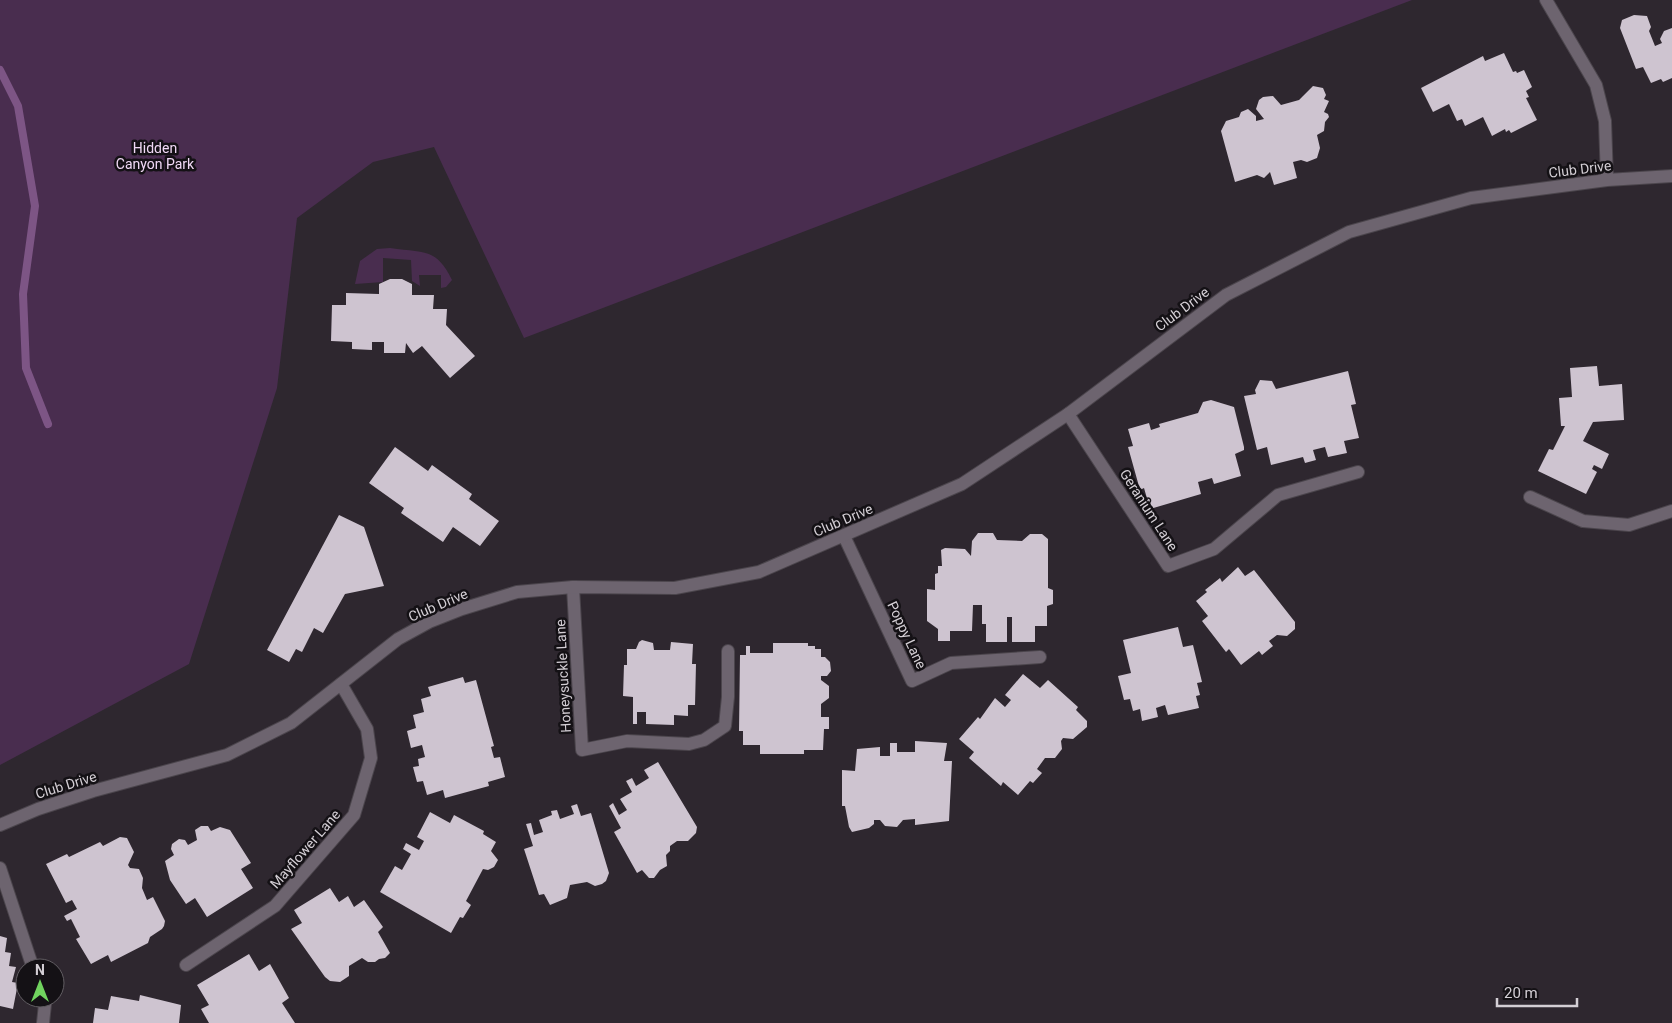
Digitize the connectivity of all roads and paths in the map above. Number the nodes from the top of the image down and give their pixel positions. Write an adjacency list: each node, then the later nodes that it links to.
1 (1546, 0): 3 (street)
2 (1672, 176): 3 (street, Club Drive)
3 (1607, 180): 4 (street, Club Drive)
4 (1068, 414): 5 (street, Geranium Lane); 8 (street, Club Drive)
5 (1358, 472)
6 (1530, 497): 7 (street)
7 (1672, 511)
8 (844, 536): 9 (street, Club Drive); 11 (street, Poppy Lane)
9 (574, 587): 10 (street, Honeysuckle Lane); 12 (street, Club Drive)
10 (728, 651)
11 (1040, 657)
12 (341, 684): 13 (street, Club Drive); 16 (street, Mayflower Lane)
13 (0, 825)
14 (0, 868): 15 (street)
15 (31, 958)
16 (186, 965)
17 (45, 1008): 18 (street)
18 (43, 1023)

